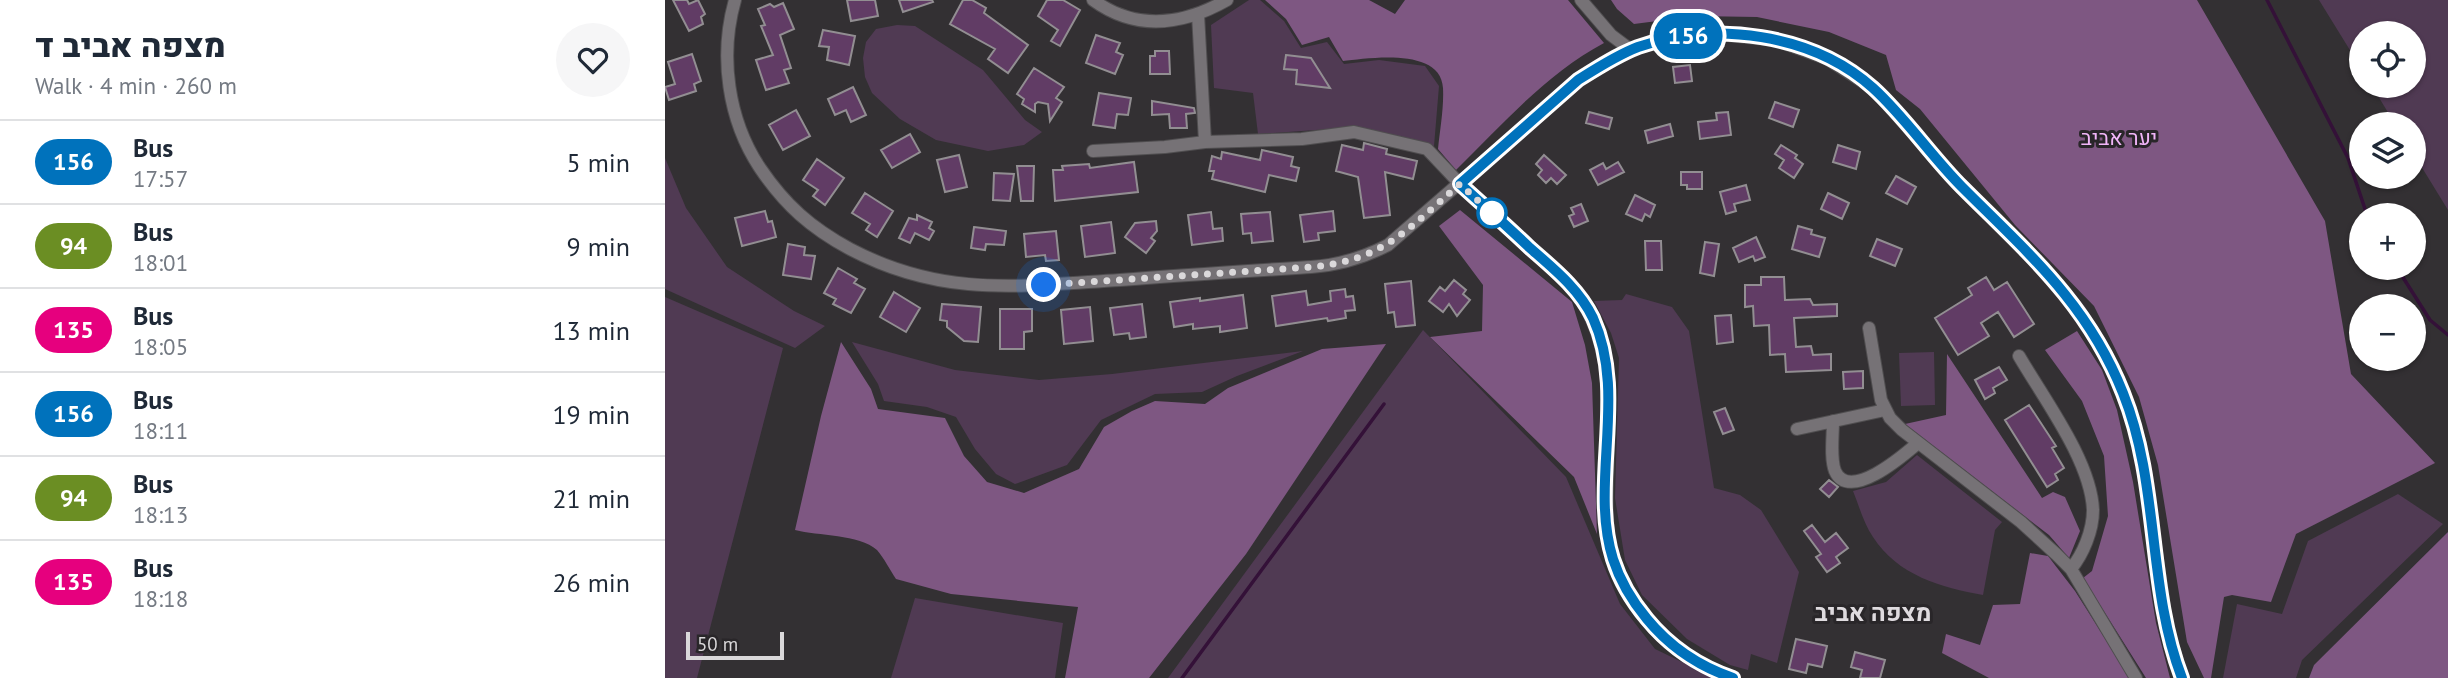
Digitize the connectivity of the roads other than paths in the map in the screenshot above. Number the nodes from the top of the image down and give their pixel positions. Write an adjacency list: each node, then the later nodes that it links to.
1 (735, 0): 9 (street)
2 (1093, 0): 5 (street)
3 (1227, 0): 5 (street)
4 (1581, 0): 6 (street)
5 (1198, 15): 7 (street)
6 (1631, 50): 9 (street); 17 (street)
7 (1205, 142): 8 (street); 9 (street)
8 (1093, 151)
9 (1460, 184): 18 (street)
10 (1869, 328): 12 (street)
11 (2019, 356): 16 (street)
12 (1885, 411): 13 (street); 15 (street)
13 (1833, 421): 14 (street); 15 (street)
14 (1797, 429)
15 (1918, 443): 16 (street)
16 (2071, 569): 19 (street)
17 (2181, 676)
18 (1733, 678)
19 (2136, 678)

